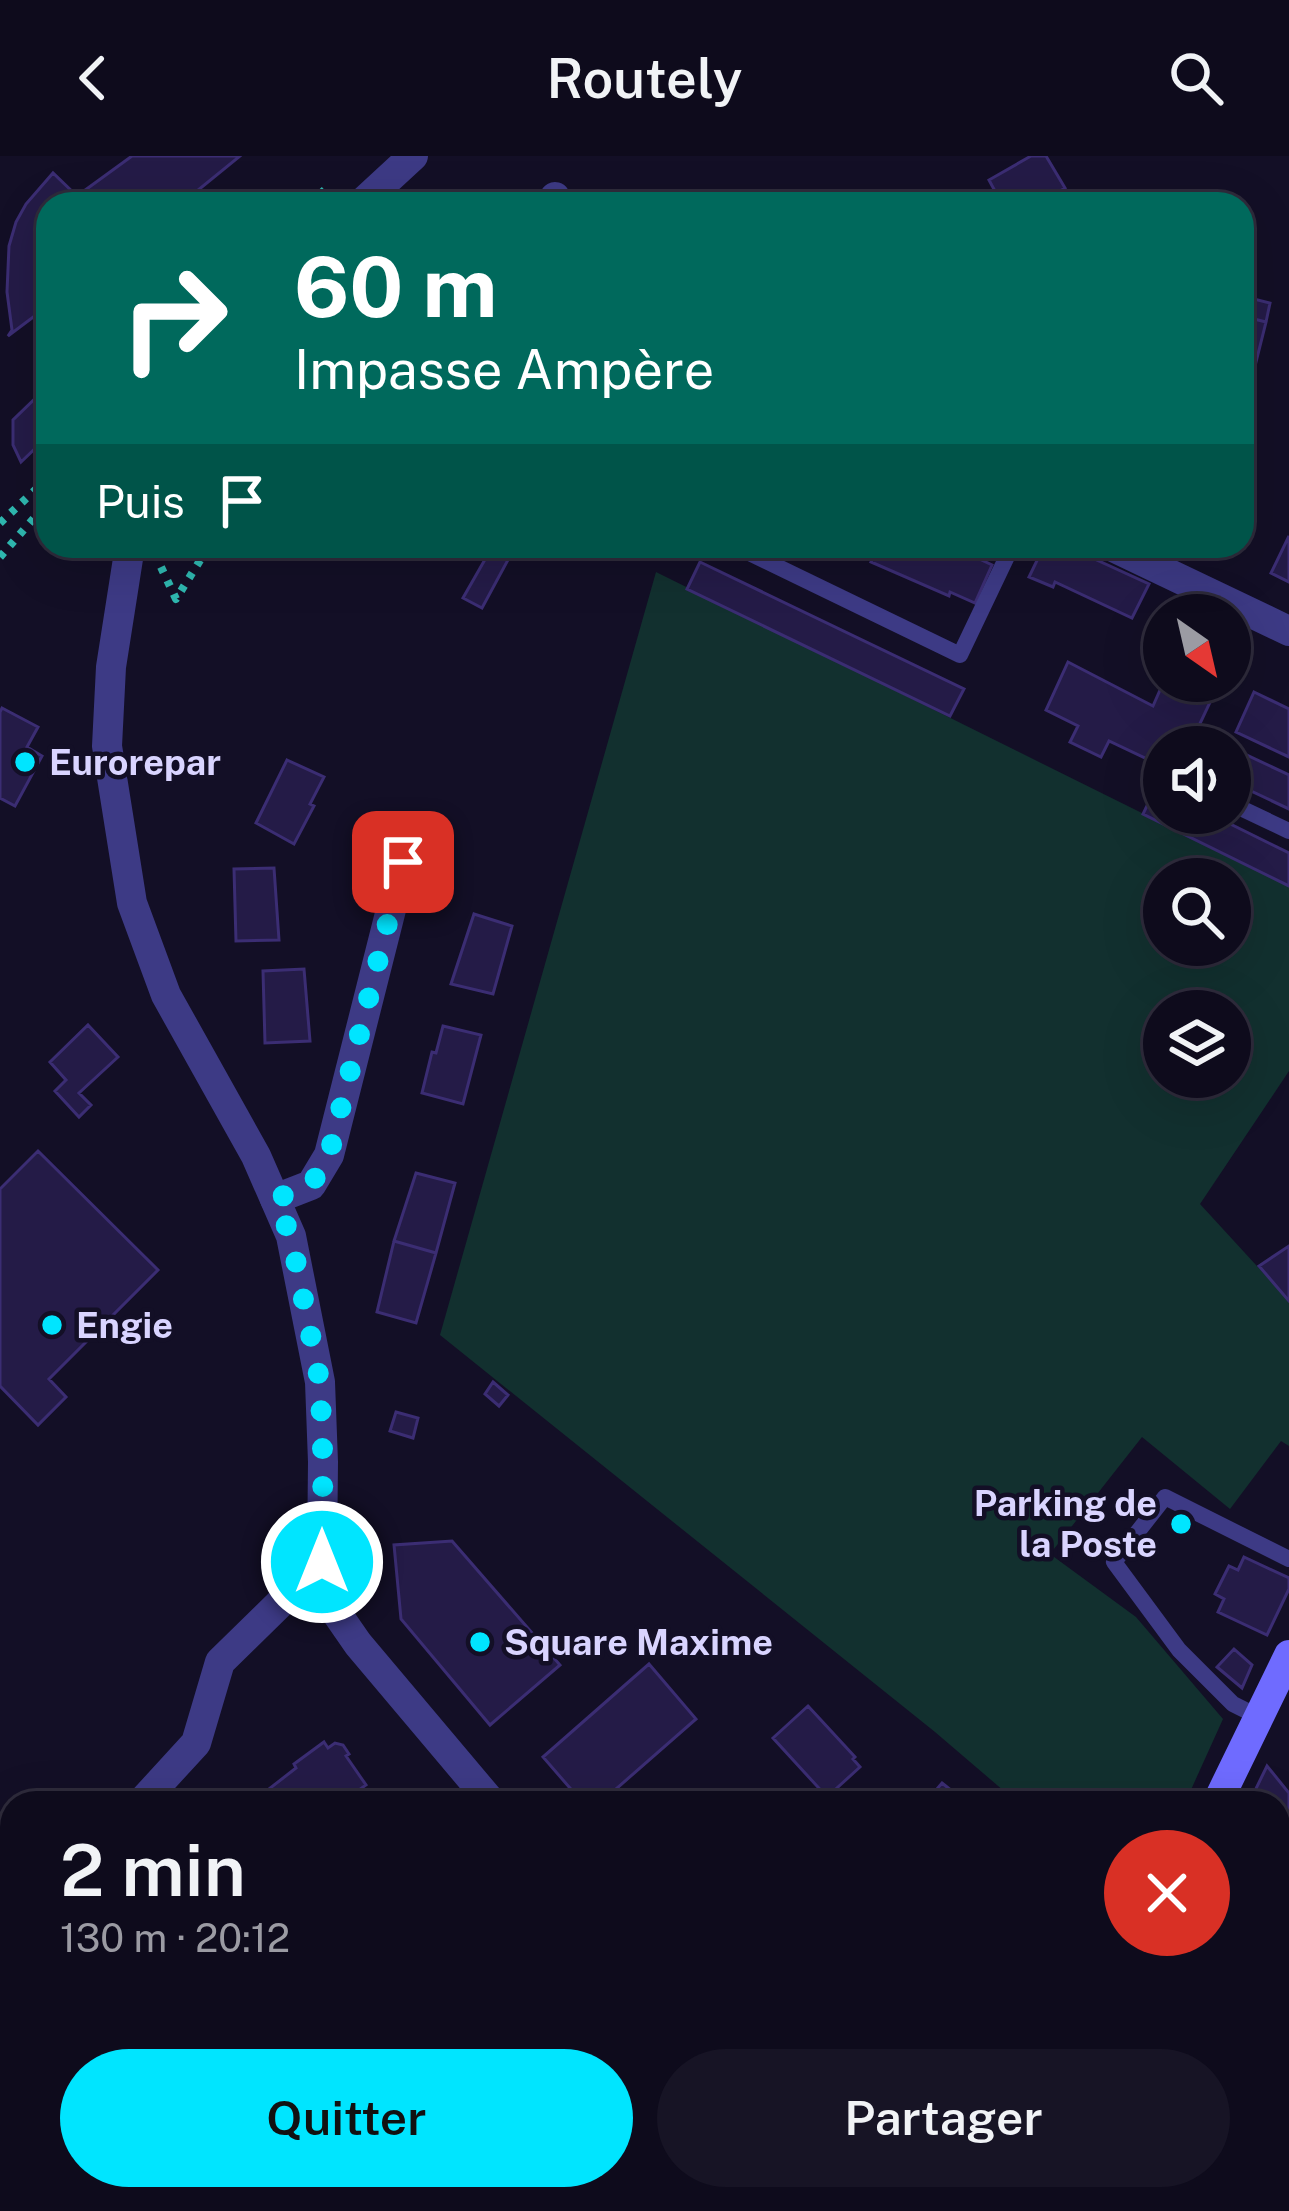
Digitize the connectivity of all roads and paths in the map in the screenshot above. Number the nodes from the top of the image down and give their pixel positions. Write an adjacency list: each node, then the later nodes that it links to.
1 (413, 156): 2 (street)
2 (374, 192)
3 (36, 490): 4 (path)
4 (23, 502): 5 (path); 7 (path)
5 (36, 503)
6 (36, 516): 8 (path)
7 (0, 523)
8 (0, 557)
9 (137, 558): 19 (street)
10 (147, 558): 11 (path)
11 (202, 558)
12 (760, 558): 13 (lane)
13 (1006, 558)
14 (1136, 558): 15 (street)
15 (1289, 631)
16 (1251, 813): 17 (lane)
17 (1289, 831)
18 (403, 862): 19 (street)
19 (275, 1199): 21 (street)
20 (1289, 1559): 23 (lane)
21 (322, 1562): 24 (street); 25 (street)
22 (1289, 1655): 23 (main road)
23 (1259, 1717): 26 (main road)
24 (152, 1791)
25 (482, 1791)
26 (1223, 1791)

